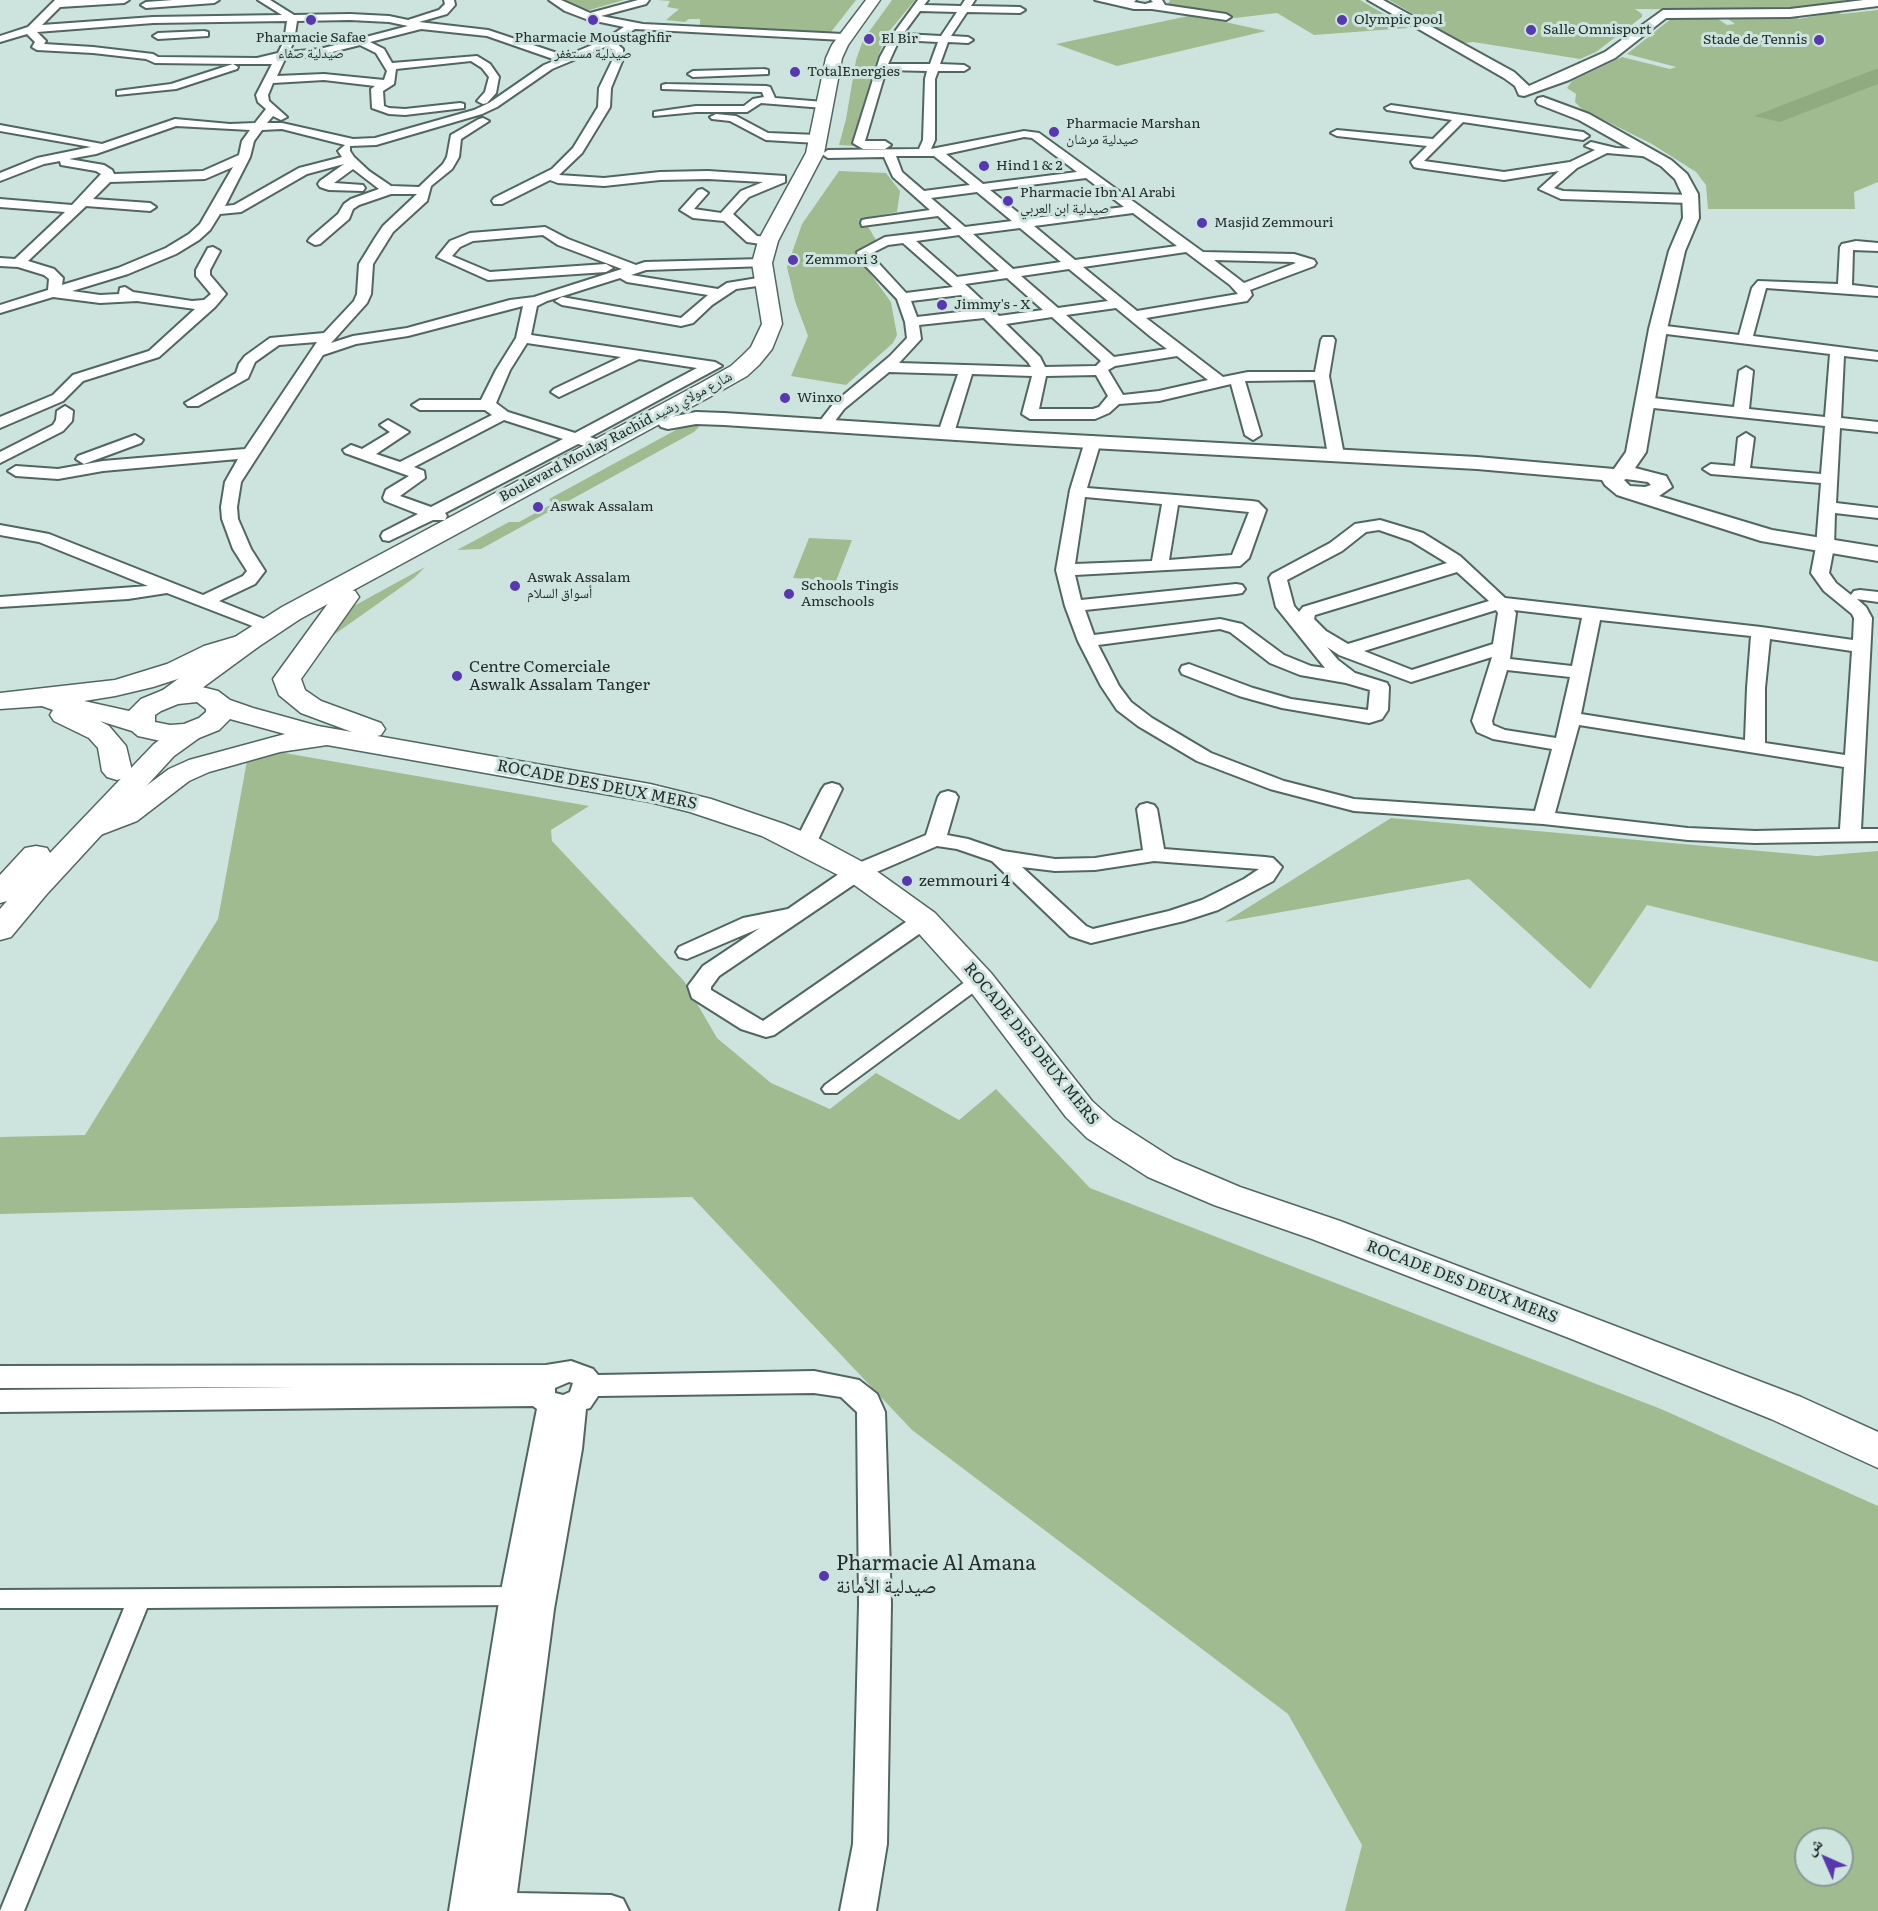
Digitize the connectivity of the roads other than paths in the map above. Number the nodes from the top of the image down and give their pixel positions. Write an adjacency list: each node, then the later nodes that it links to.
1 (124, 0): 14 (street)
2 (214, 0): 15 (street)
3 (263, 0): 24 (street)
4 (448, 0): 25 (street)
5 (554, 0): 21 (street)
6 (644, 0): 21 (street)
7 (873, 0): 33 (main road, Boulevard Moulay Rachid شارع مولاي رشيد)
8 (885, 0): 78 (main road, Boulevard Moulay Rachid شارع مولاي رشيد)
9 (970, 0): 20 (street)
10 (1006, 0): 20 (street)
11 (1100, 0): 16 (street)
12 (1120, 0): 16 (street)
13 (1374, 0): 56 (street)
14 (59, 2): 27 (street)
15 (143, 2): 23 (street)
16 (1131, 2): 17 (street)
17 (1158, 2): 22 (street)
18 (1878, 2): 51 (street)
19 (920, 4): 20 (street); 34 (street)
20 (962, 10): 36 (street)
21 (590, 17): 29 (street)
22 (1226, 17)
23 (153, 20): 24 (street); 27 (street); 32 (street)
24 (292, 22): 25 (street); 30 (street); 41 (street)
25 (408, 22): 28 (street)
26 (9, 23): 27 (street)
27 (35, 26): 35 (street); 40 (street)
28 (421, 26): 38 (street); 42 (street)
29 (632, 26): 33 (street); 39 (street)
30 (261, 30)
31 (215, 33): 32 (street)
32 (158, 36): 40 (street)
33 (843, 37): 60 (main road, Boulevard Moulay Rachid شارع مولاي رشيد)
34 (896, 37): 36 (street); 47 (street)
35 (0, 39)
36 (944, 39): 37 (street); 48 (street)
37 (968, 40)
38 (362, 42): 41 (street); 46 (street)
39 (608, 42): 42 (street); 92 (street)
40 (153, 57): 43 (street)
41 (279, 58): 43 (street); 44 (street); 52 (street)
42 (566, 59): 59 (street)
43 (233, 60): 44 (street)
44 (251, 61): 57 (street)
45 (682, 63): 50 (street)
46 (390, 66): 53 (street); 59 (street)
47 (884, 67): 48 (street); 75 (street)
48 (934, 68): 49 (street); 75 (street)
49 (964, 68)
50 (764, 72): 54 (street); 55 (street)
51 (1570, 74): 56 (street); 56 (street)
52 (269, 80): 53 (street); 63 (street)
53 (389, 84): 59 (street)
54 (766, 89): 55 (street); 58 (street)
55 (668, 91): 64 (street)
56 (1544, 92): 66 (street); 66 (street)
57 (121, 93)
58 (772, 101): 60 (street); 62 (street)
59 (490, 103): 76 (street); 101 (street)
60 (824, 105): 78 (main road, Boulevard Moulay Rachid شارع مولاي رشيد)
61 (1392, 108): 68 (street)
62 (747, 109): 64 (street); 67 (street)
63 (271, 110): 69 (street); 72 (street)
64 (708, 113): 65 (street); 67 (street)
65 (658, 114)
66 (1584, 117): 70 (street)
67 (732, 118): 78 (street)
68 (1461, 118): 74 (street); 77 (street)
69 (258, 127): 72 (street); 79 (street); 85 (street)
70 (1602, 127): 74 (street); 84 (street)
71 (0, 128): 79 (street)
72 (296, 128): 76 (street)
73 (1337, 133): 77 (street)
74 (1583, 136): 80 (street)
75 (933, 139): 82 (street)
76 (349, 142): 87 (street)
77 (1435, 143): 88 (street)
78 (823, 146): 83 (street); 93 (main road, Boulevard Moulay Rachid شارع مولاي رشيد); 176 (main road, Boulevard Moulay Rachid شارع مولاي رشيد)
79 (105, 147): 86 (street)
80 (1605, 150): 84 (street); 88 (street)
81 (937, 152): 82 (street); 91 (street); 99 (street)
82 (923, 153): 83 (street)
83 (889, 154): 103 (street)
84 (1649, 154): 104 (street)
85 (244, 157): 97 (street); 110 (street)
86 (48, 160): 89 (street); 97 (street)
87 (351, 161): 98 (street); 100 (street); 110 (street)
88 (1573, 165): 104 (street)
89 (18, 170): 90 (street); 94 (street)
90 (50, 174)
91 (1088, 174): 99 (street); 109 (street)
92 (549, 175): 96 (street); 105 (street)
93 (805, 175): 96 (street); 119 (main road, Boulevard Moulay Rachid شارع مولاي رشيد)
94 (0, 177)
95 (82, 178): 97 (street)
96 (781, 178): 112 (street)
97 (105, 180): 107 (street)
98 (359, 188)
99 (980, 188): 103 (street); 113 (street)
100 (390, 190): 101 (street); 118 (street)
101 (425, 190): 149 (street)
102 (702, 193): 112 (street)
103 (922, 195): 111 (street)
104 (1690, 199): 148 (street)
105 (498, 201)
106 (0, 203): 107 (street)
107 (80, 206): 108 (street); 125 (street)
108 (150, 207)
109 (1136, 209): 113 (street); 123 (street)
110 (216, 211): 130 (street)
111 (942, 212): 114 (street); 120 (street)
112 (728, 217): 119 (street)
113 (1022, 224): 114 (street); 126 (street)
114 (965, 231): 117 (street); 129 (street)
115 (1863, 234): 116 (street)
116 (1878, 235)
117 (905, 238): 120 (street); 131 (street)
118 (315, 241)
119 (768, 241): 128 (main road, Boulevard Moulay Rachid شارع مولاي رشيد)
120 (885, 241): 138 (street)
121 (1878, 247): 133 (street)
122 (213, 251): 142 (street)
123 (1194, 252): 126 (street); 132 (street); 132 (street)
124 (0, 262): 125 (street)
125 (19, 263): 135 (street)
126 (1073, 264): 129 (street); 141 (street)
127 (630, 271): 127 (street); 128 (street); 136 (street); 139 (street)
128 (763, 272): 136 (street); 163 (main road, Boulevard Moulay Rachid شارع مولاي رشيد)
129 (1012, 272): 131 (street); 144 (street)
130 (111, 275): 135 (street); 137 (street)
131 (959, 286): 138 (street); 146 (street)
132 (1242, 288): 145 (street)
133 (1845, 288): 134 (street); 152 (street)
134 (1878, 292)
135 (54, 293): 137 (street); 143 (street)
136 (720, 293): 140 (street)
137 (137, 297): 142 (street)
138 (903, 298): 147 (street)
139 (534, 301): 150 (street); 156 (street)
140 (562, 301)
141 (1121, 303): 144 (street); 145 (street)
142 (210, 304): 181 (street)
143 (0, 309)
144 (1057, 312): 146 (street); 160 (street)
145 (1134, 316): 154 (street)
146 (992, 317): 147 (street); 166 (street)
147 (912, 322): 161 (street)
148 (1658, 329): 152 (street); 172 (street)
149 (328, 337): 156 (street); 173 (street)
150 (524, 339): 153 (street); 175 (street)
151 (1328, 340): 167 (street)
152 (1745, 340): 155 (street)
153 (610, 351): 157 (street); 162 (street)
154 (1177, 352): 160 (street); 169 (street)
155 (1837, 352): 158 (street); 180 (street)
156 (316, 353): 193 (street)
157 (636, 355): 159 (street); 162 (street)
158 (1878, 356)
159 (710, 366): 163 (street); 187 (street)
160 (1106, 366): 166 (street); 171 (street)
161 (885, 367): 164 (street); 183 (street)
162 (609, 368): 170 (street)
163 (739, 371): 191 (main road, Boulevard Moulay Rachid شارع مولاي رشيد)
164 (966, 371): 166 (street); 185 (street)
165 (1746, 371): 178 (street)
166 (1040, 372): 171 (street)
167 (1322, 376): 168 (street); 194 (street)
168 (1236, 377): 169 (street); 186 (street)
169 (1220, 382): 171 (street)
170 (559, 393)
171 (1115, 400)
172 (1644, 402): 178 (street); 192 (street)
173 (194, 403)
174 (420, 405): 175 (street)
175 (488, 405): 179 (street)
176 (718, 409): 183 (street); 219 (main road, Boulevard Moulay Rachid شارع مولاي رشيد)
177 (65, 411): 195 (street)
178 (1741, 413): 180 (street)
179 (503, 415): 187 (street); 196 (street)
180 (1832, 422): 184 (street); 200 (street)
181 (0, 423)
182 (388, 425): 196 (street)
183 (824, 426): 185 (street)
184 (1878, 427)
185 (946, 433): 190 (street)
186 (1253, 435)
187 (575, 438): 191 (street); 206 (street)
188 (1746, 438): 199 (street)
189 (135, 440): 198 (street)
190 (1093, 441): 194 (street); 203 (street)
191 (601, 446): 209 (main road, Boulevard Moulay Rachid شارع مولاي رشيد)
192 (1636, 452): 201 (street); 202 (street)
193 (250, 454): 198 (street); 221 (street)
194 (1336, 455): 201 (street)
195 (0, 458)
196 (402, 467): 206 (street)
197 (1711, 469): 199 (street)
198 (8, 471)
199 (1742, 471): 200 (street)
200 (1828, 479): 205 (street)
201 (1620, 482): 202 (street); 208 (street)
202 (1658, 482): 208 (street)
203 (1078, 492): 204 (street); 216 (street)
204 (1171, 500): 214 (street); 214 (street)
205 (1826, 507): 207 (street); 212 (street)
206 (429, 513): 209 (street); 211 (street)
207 (1878, 513)
208 (1714, 520): 212 (street)
209 (457, 522): 226 (main road, Boulevard Moulay Rachid شارع مولاي رشيد)
210 (0, 530): 217 (street)
211 (389, 536)
212 (1825, 547): 213 (street); 228 (street)
213 (1878, 554)
214 (1160, 564): 216 (street)
215 (1460, 566): 222 (street); 229 (street); 233 (street)
216 (1065, 570): 223 (street)
217 (166, 588): 220 (street); 221 (street)
218 (1236, 589): 223 (street)
219 (346, 597): 236 (main road, Boulevard Moulay Rachid شارع مولاي رشيد); 245 (main road)
220 (0, 602)
221 (203, 602): 226 (street)
222 (1500, 603): 224 (street); 229 (street); 230 (street)
223 (1074, 606): 227 (street)
224 (1592, 614): 225 (street); 232 (street)
225 (1761, 632): 228 (street); 244 (street)
226 (258, 634): 234 (main road, Boulevard Moulay Rachid شارع مولاي رشيد); 235 (main road)
227 (1087, 641): 233 (street); 251 (street)
228 (1862, 647): 238 (street)
229 (1346, 651): 230 (street)
230 (1502, 655): 232 (street); 243 (street)
231 (1189, 670): 233 (street)
232 (1580, 673): 237 (street)
233 (1348, 678)
234 (168, 698): 235 (main road, ROCADE DES DEUX MERS); 236 (main road, ROCADE DES DEUX MERS); 240 (main road)
235 (24, 699): 240 (main road, ROCADE DES DEUX MERS); 247 (main road)
236 (218, 703): 241 (main road); 242 (main road, ROCADE DES DEUX MERS)
237 (1571, 718): 243 (street); 244 (street)
238 (1857, 719): 239 (street); 246 (street)
239 (1878, 723)
240 (143, 726): 241 (main road, ROCADE DES DEUX MERS); 247 (main road)
241 (191, 731): 242 (main road, ROCADE DES DEUX MERS); 252 (main road)
242 (325, 736): 245 (main road, ROCADE DES DEUX MERS); 252 (main road)
243 (1563, 745): 251 (street)
244 (1755, 748): 246 (street)
245 (425, 753): 256 (main road, ROCADE DES DEUX MERS)
246 (1856, 763): 254 (street)
247 (117, 771): 260 (main road)
248 (832, 789): 256 (street)
249 (948, 797): 255 (street)
250 (1147, 809): 257 (street)
251 (1543, 818): 254 (street)
252 (90, 830): 263 (main road)
253 (1878, 835): 254 (street)
254 (1850, 837)
255 (935, 839): 258 (street); 259 (street)
256 (805, 843): 259 (main road, ROCADE DES DEUX MERS)
257 (1154, 855): 258 (street); 258 (street)
258 (999, 857)
259 (857, 872): 261 (street); 262 (main road, ROCADE DES DEUX MERS)
260 (0, 893)
261 (799, 912): 262 (street); 264 (street)
262 (918, 916): 265 (main road, ROCADE DES DEUX MERS)
263 (0, 930)
264 (687, 952)
265 (979, 980): 266 (street); 270 (main road, ROCADE DES DEUX MERS)
266 (831, 1089)
267 (0, 1377): 268 (street)
268 (560, 1393): 269 (street); 271 (street); 274 (street); 277 (street)
269 (0, 1401)
270 (1878, 1451)
271 (515, 1596): 273 (street); 274 (street)
272 (0, 1599): 273 (street)
273 (139, 1599): 275 (street)
274 (487, 1910): 276 (street)
275 (11, 1911)
276 (611, 1911)
277 (858, 1911)

